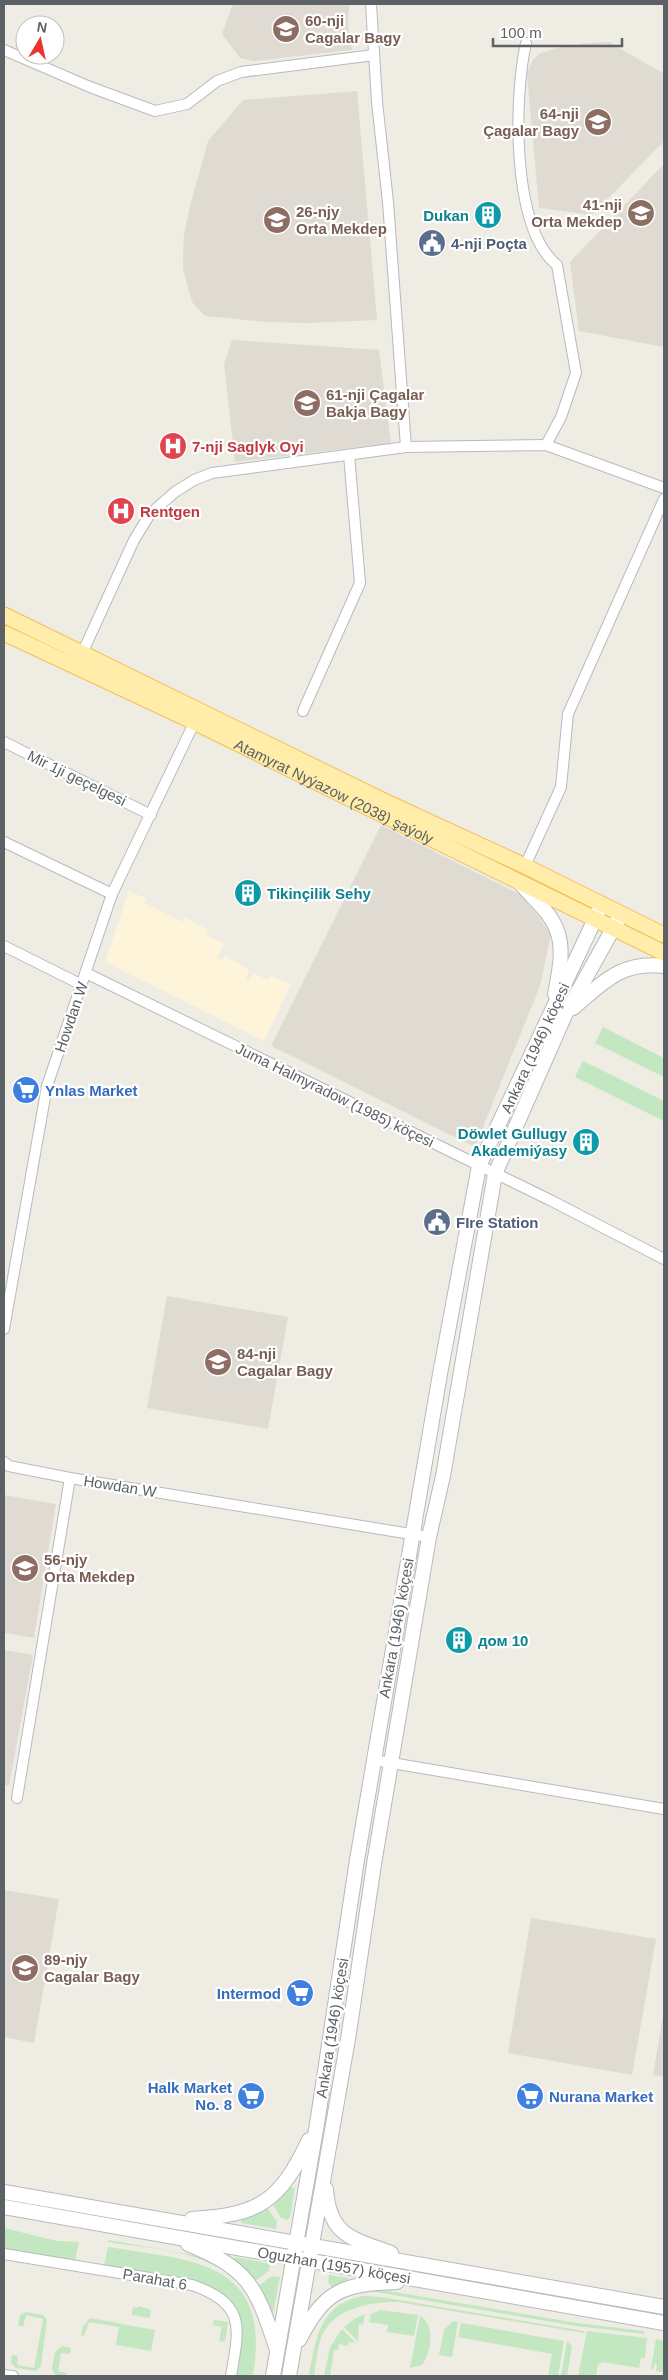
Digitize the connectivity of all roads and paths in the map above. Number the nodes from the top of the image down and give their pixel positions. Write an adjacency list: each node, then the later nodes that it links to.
1 (371, 4): 4 (street)
2 (526, 43): 5 (street)
3 (4, 50): 4 (street)
4 (374, 55): 6 (street)
5 (546, 445): 6 (street); 8 (street)
6 (406, 447): 7 (street)
7 (349, 456): 12 (street); 14 (street)
8 (664, 488)
9 (664, 500): 19 (street)
10 (4, 615): 12 (main road, Atamyrat Nyýazow (2038) şaýoly)
11 (4, 632): 13 (main road, Atamyrat Nyýazow (2038) şaýoly)
12 (82, 653): 13 (street); 15 (main road, Atamyrat Nyýazow (2038) şaýoly)
13 (76, 668): 15 (main road, Atamyrat Nyýazow (2038) şaýoly)
14 (303, 712)
15 (197, 716): 17 (street, Howdan W); 19 (main road, Atamyrat Nyýazow (2038) şaýoly); 20 (main road, Atamyrat Nyýazow (2038) şaýoly)
16 (4, 742): 17 (street, Mir 1ji geçelgesi)
17 (151, 815): 21 (street, Howdan W)
18 (4, 842): 21 (street)
19 (525, 866): 22 (main road, Atamyrat Nyýazow (2038) şaýoly)
20 (519, 881): 24 (main road, Atamyrat Nyýazow (2038) şaýoly); 32 (main road)
21 (112, 894): 30 (street, Howdan W)
22 (602, 904): 23 (main road, Atamyrat Nyýazow (2038) şaýoly); 24 (main road, Ankara (1946) köçesi)
23 (621, 914): 25 (main road, Ankara (1946) köçesi); 26 (main road, Atamyrat Nyýazow (2038) şaýoly)
24 (595, 920): 25 (main road, Atamyrat Nyýazow (2038) şaýoly); 32 (main road, Ankara (1946) köçesi)
25 (613, 928): 28 (main road, Atamyrat Nyýazow (2038) şaýoly); 32 (main road, Ankara (1946) köçesi)
26 (664, 935)
27 (4, 946): 31 (street)
28 (664, 953)
29 (664, 966): 32 (main road)
30 (86, 973): 31 (street, Howdan W); 33 (street, Juma Halmyradow (1985) köçesi)
31 (82, 985): 36 (street, Howdan W)
32 (559, 1012): 33 (main road, Ankara (1946) köçesi); 34 (main road, Ankara (1946) köçesi)
33 (479, 1166): 34 (street, Juma Halmyradow (1985) köçesi); 39 (main road, Ankara (1946) köçesi)
34 (495, 1174): 35 (street, Juma Halmyradow (1985) köçesi); 40 (main road, Ankara (1946) köçesi)
35 (664, 1259)
36 (4, 1329)
37 (4, 1462): 38 (street)
38 (70, 1478): 39 (street, Howdan W); 43 (street, Howdan W)
39 (413, 1534): 40 (street, Howdan W); 41 (main road, Ankara (1946) köçesi)
40 (429, 1537): 42 (main road, Ankara (1946) köçesi)
41 (374, 1760): 42 (street); 45 (main road, Ankara (1946) köçesi)
42 (392, 1763): 44 (street); 46 (main road, Ankara (1946) köçesi)
43 (17, 1798)
44 (664, 1809)
45 (317, 2124): 49 (main road); 51 (main road, Ankara (1946) köçesi)
46 (324, 2174): 52 (main road, Ankara (1946) köçesi); 56 (main road)
47 (4, 2192): 49 (main road, Oguzhan (1957) köçesi)
48 (4, 2208): 50 (main road, Oguzhan (1957) köçesi)
49 (169, 2220): 51 (main road, Oguzhan (1957) köçesi)
50 (166, 2235): 54 (main road, Oguzhan (1957) köçesi); 60 (main road)
51 (296, 2242): 52 (main road, Oguzhan (1957) köçesi); 54 (main road, Ankara (1946) köçesi)
52 (312, 2245): 55 (main road, Ankara (1946) köçesi); 56 (main road, Oguzhan (1957) köçesi)
53 (4, 2254): 64 (street, Parahat 6)
54 (294, 2257): 55 (main road, Oguzhan (1957) köçesi); 60 (main road, Ankara (1946) köçesi)
55 (309, 2260): 57 (main road, Oguzhan (1957) köçesi); 61 (main road)
56 (429, 2267): 58 (main road, Oguzhan (1957) köçesi)
57 (426, 2282): 59 (main road, Oguzhan (1957) köçesi); 61 (main road)
58 (664, 2307)
59 (664, 2323)
60 (277, 2350): 65 (main road, Ankara (1946) köçesi)
61 (293, 2352): 66 (main road)
62 (4, 2375): 63 (street)
63 (14, 2376)
64 (231, 2376)
65 (272, 2376)
66 (289, 2376)

